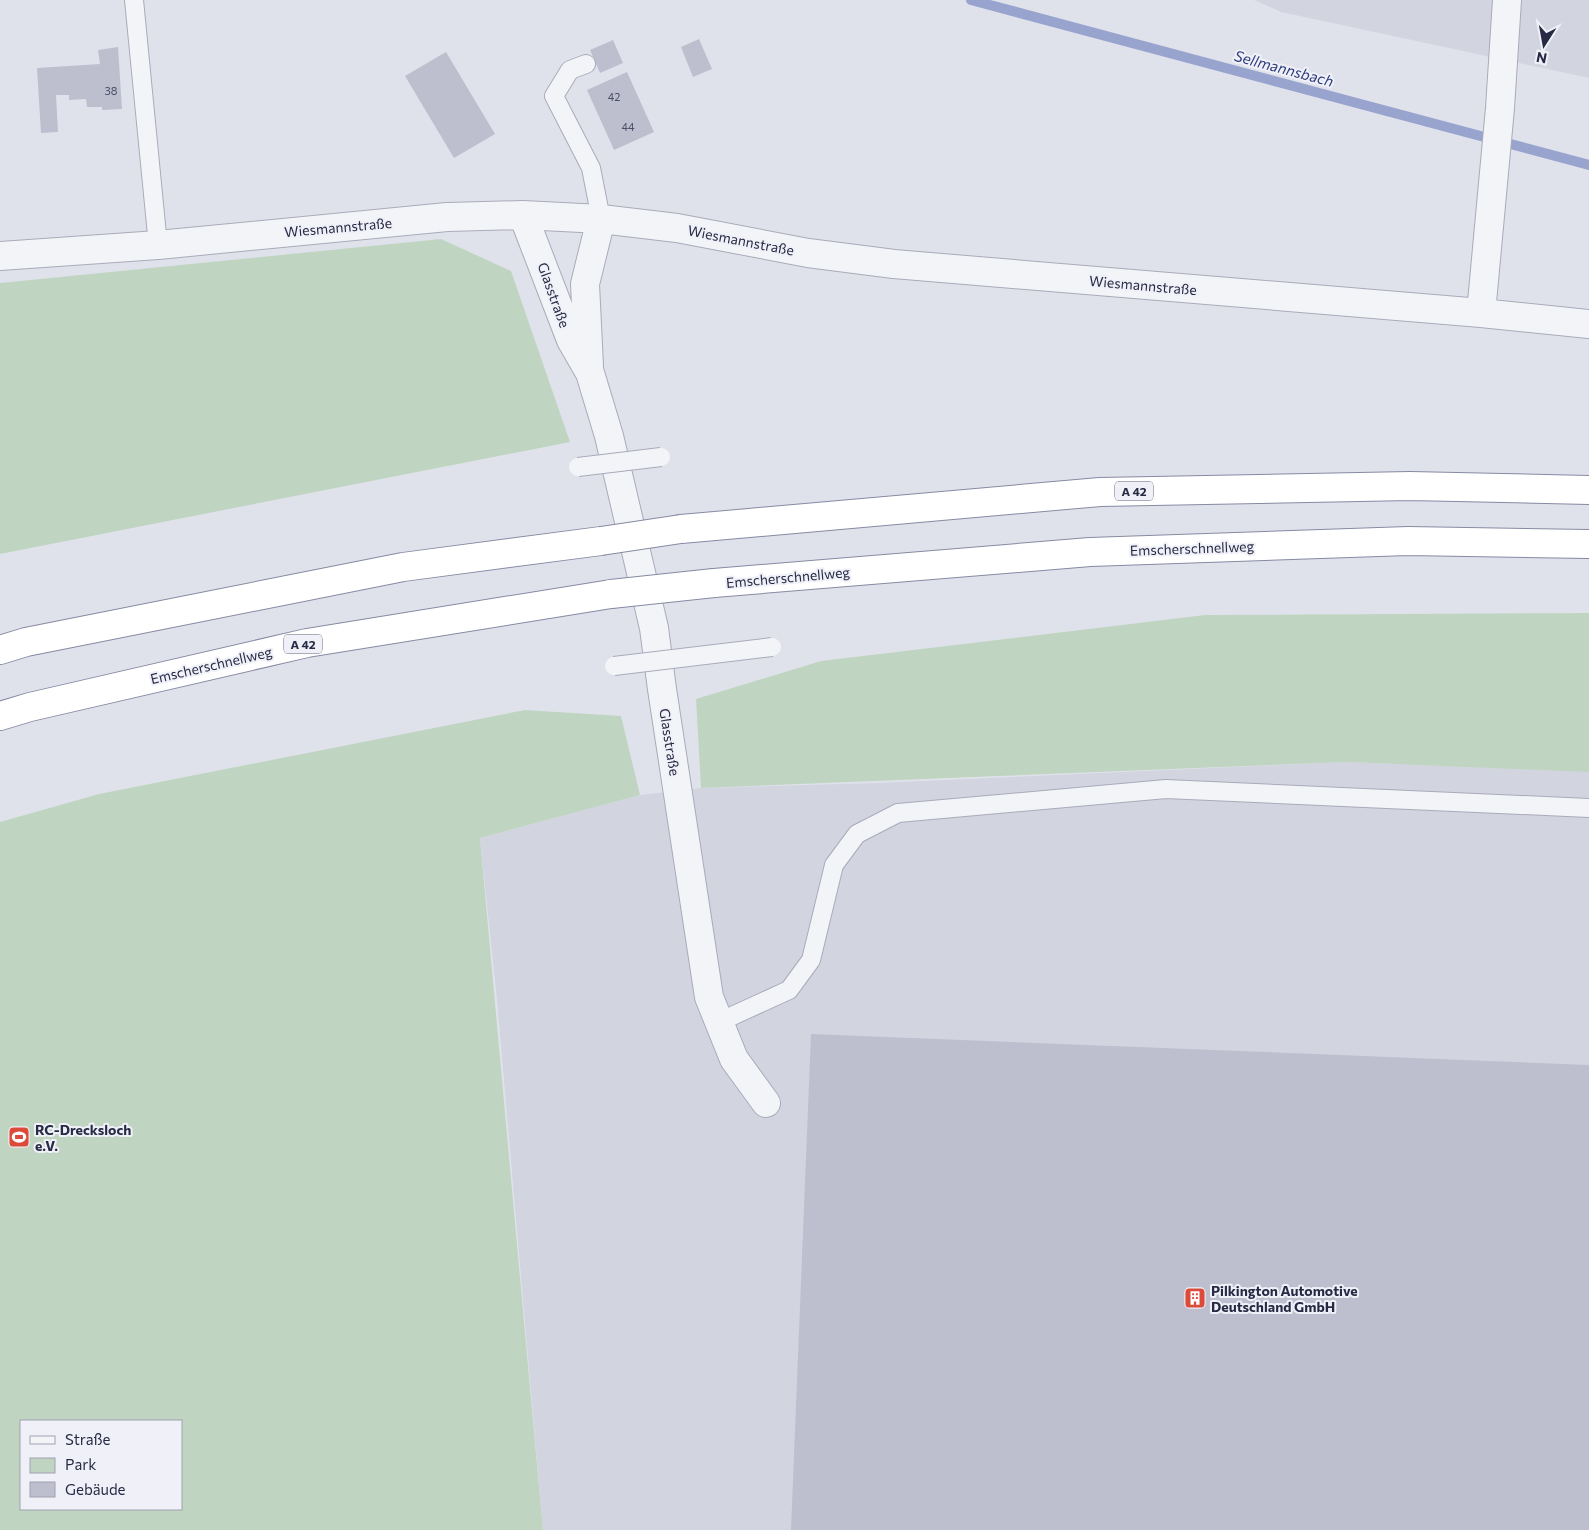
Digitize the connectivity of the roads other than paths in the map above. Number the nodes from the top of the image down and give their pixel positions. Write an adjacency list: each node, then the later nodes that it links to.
1 (134, 0): 6 (lane)
2 (1507, 0): 8 (street)
3 (586, 64): 5 (lane)
4 (523, 215): 5 (street, Wiesmannstraße); 6 (street, Wiesmannstraße); 10 (street, Glasstraße)
5 (601, 219): 8 (street, Wiesmannstraße); 10 (street, Glasstraße)
6 (158, 245): 7 (street, Wiesmannstraße)
7 (0, 256)
8 (1481, 313): 9 (street, Wiesmannstraße)
9 (1589, 324)
10 (590, 372): 20 (street, Glasstraße)
11 (660, 457): 12 (lane, bridge)
12 (578, 467)
13 (1589, 490): 16 (highway, A 42, bridge)
14 (1589, 544): 18 (highway, Emscherschnellweg / A 42, bridge)
15 (772, 647): 17 (lane, bridge)
16 (0, 650)
17 (614, 666)
18 (0, 716)
19 (1589, 808): 20 (lane)
20 (719, 1022): 21 (street, Glasstraße)
21 (766, 1103)

